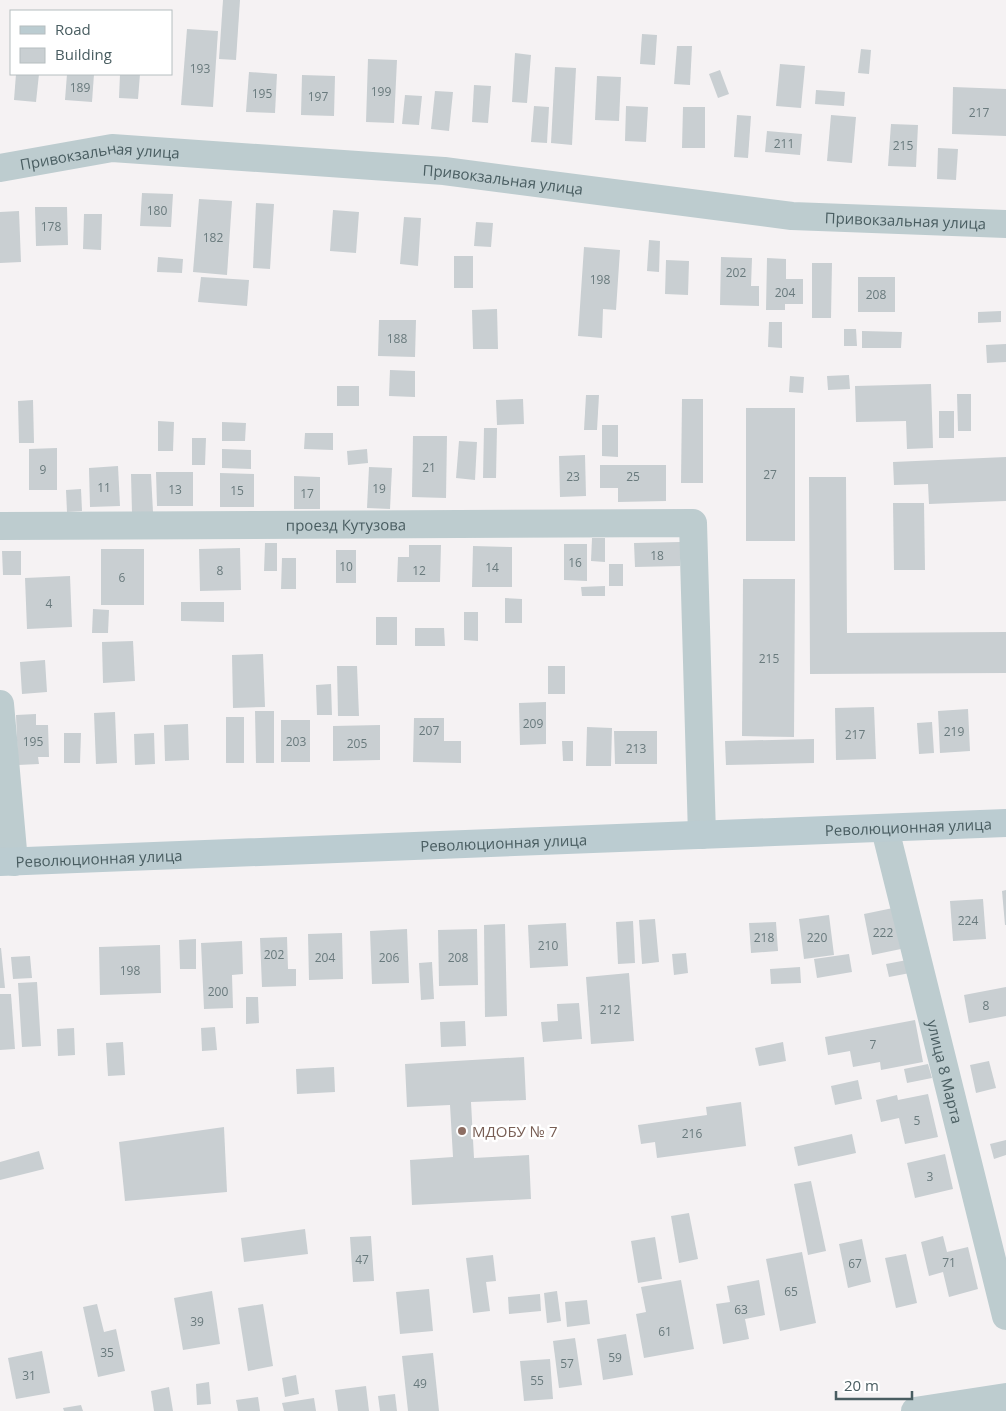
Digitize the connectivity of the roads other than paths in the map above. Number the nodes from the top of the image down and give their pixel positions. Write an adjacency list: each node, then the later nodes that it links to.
1 (0, 168): 2 (street, Привокзальная улица)
2 (1006, 224)
3 (0, 526): 7 (street, проезд Кутузова)
4 (0, 704): 8 (street)
5 (1006, 823): 6 (street, Революционная улица)
6 (885, 828): 7 (street, Революционная улица); 9 (street, улица 8 Марта)
7 (702, 835): 8 (street, Революционная улица)
8 (7, 862)
9 (1006, 1316)
10 (1006, 1397): 11 (street)
11 (915, 1411)

